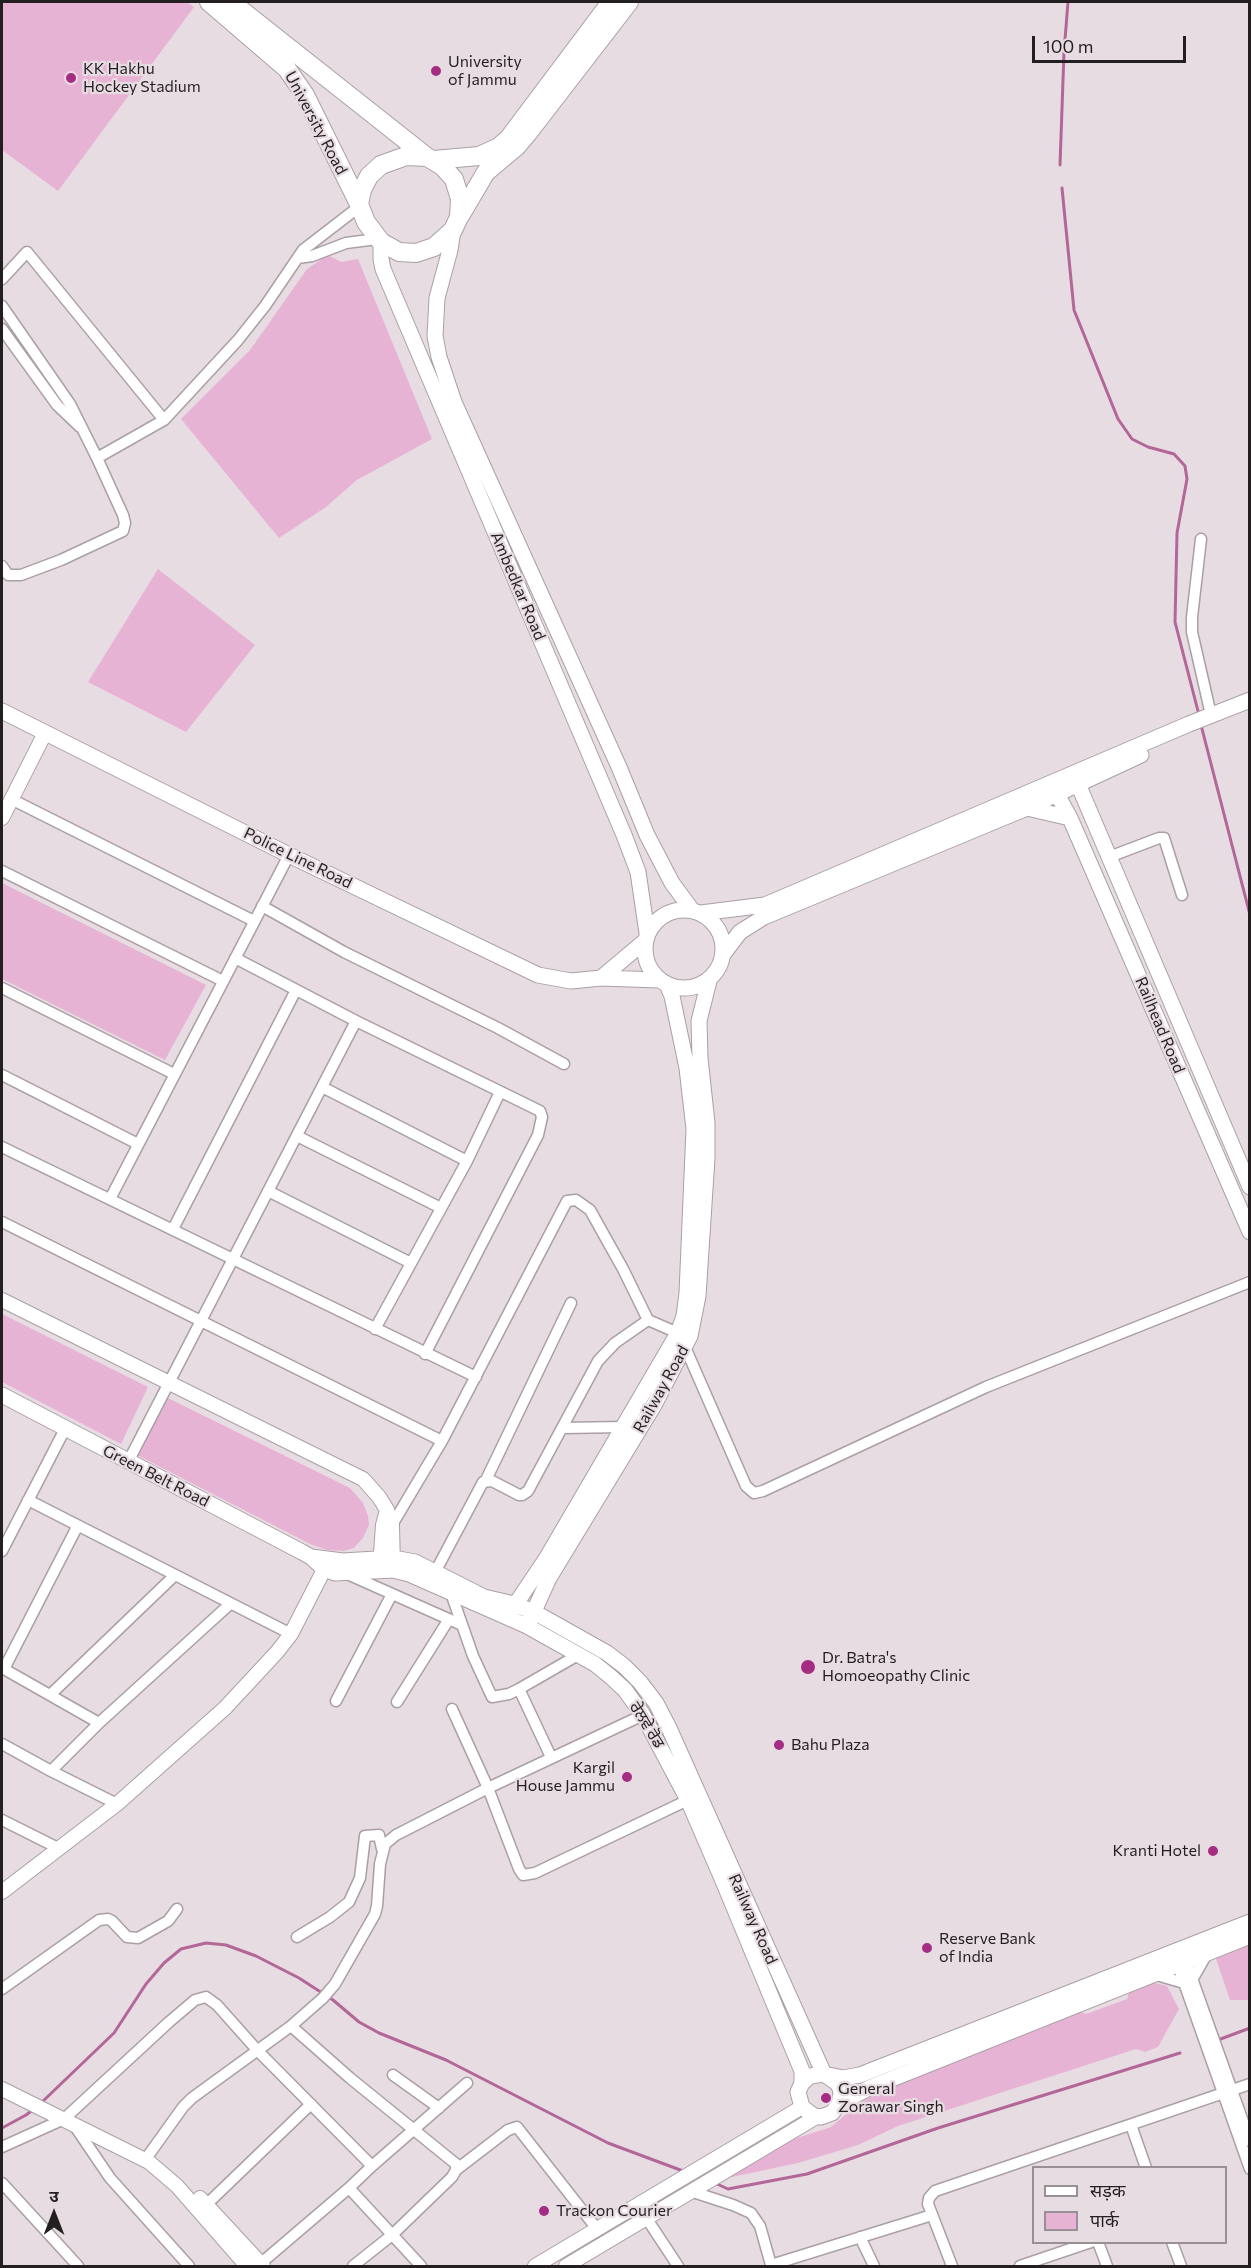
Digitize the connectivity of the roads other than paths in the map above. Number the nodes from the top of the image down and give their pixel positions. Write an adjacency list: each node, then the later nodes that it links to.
1 (209, 2): 5 (main road, University Road)
2 (231, 2): 5 (main road, University Road)
3 (611, 2): 6 (main road)
4 (629, 2): 8 (main road)
5 (286, 55): 6 (main road, University Road); 7 (main road, University Road)
6 (430, 159): 7 (main road); 8 (main road)
7 (360, 205): 9 (main road); 10 (street)
8 (456, 224): 9 (main road); 37 (main road)
9 (379, 241): 10 (street); 39 (main road, Ambedkar Road)
10 (298, 258): 14 (street)
11 (2, 279): 14 (street)
12 (2, 306): 15 (street)
13 (2, 328): 15 (street)
14 (164, 420): 16 (street)
15 (80, 427): 16 (street)
16 (97, 458): 18 (street)
17 (1200, 539): 22 (street)
18 (2, 566)
19 (1250, 700): 22 (main road)
20 (2, 711): 24 (main road, Police Line Road)
21 (1250, 711): 22 (main road)
22 (1209, 719): 23 (main road)
23 (1189, 731): 25 (main road); 26 (main road)
24 (45, 733): 30 (street); 32 (main road, Police Line Road)
25 (1097, 776): 26 (main road); 29 (main road)
26 (1076, 779): 27 (main road); 29 (main road, Railhead Road)
27 (1054, 788): 28 (main road); 31 (main road, Railhead Road); 37 (main road)
28 (1027, 807): 31 (main road); 40 (main road)
29 (1088, 807): 33 (main road, Railhead Road)
30 (5, 808): 38 (street)
31 (1070, 818): 64 (main road, Railhead Road)
32 (289, 855): 36 (street); 42 (main road, Police Line Road)
33 (1109, 857): 35 (street); 58 (main road, Railhead Road)
34 (2, 871): 43 (street)
35 (1182, 895)
36 (262, 906): 38 (street); 49 (street)
37 (696, 912): 39 (main road); 40 (main road)
38 (254, 921): 41 (street)
39 (646, 937): 42 (main road); 45 (main road)
40 (724, 953): 44 (main road)
41 (235, 958): 43 (street); 47 (street)
42 (601, 978): 45 (main road, Police Line Road)
43 (223, 981): 50 (street)
44 (709, 981): 45 (main road); 73 (main road, Railway Road)
45 (663, 982): 73 (main road)
46 (2, 988): 50 (street)
47 (296, 990): 48 (street); 63 (street)
48 (356, 1021): 52 (street); 53 (street)
49 (564, 1064)
50 (174, 1074): 55 (street)
51 (2, 1076): 55 (street)
52 (322, 1087): 54 (street); 57 (street)
53 (500, 1092): 57 (street); 74 (street)
54 (297, 1136): 59 (street); 61 (street)
55 (138, 1144): 60 (street)
56 (2, 1147): 60 (street)
57 (466, 1161): 61 (street)
58 (1250, 1187)
59 (268, 1191): 65 (street); 66 (street)
60 (110, 1199): 63 (street)
61 (441, 1208): 66 (street)
62 (2, 1222): 71 (street)
63 (173, 1229): 65 (street)
64 (1250, 1232)
65 (233, 1259): 71 (street); 72 (street)
66 (411, 1263): 72 (street)
67 (1250, 1282): 73 (street)
68 (2, 1300): 76 (street)
69 (572, 1303): 83 (street)
70 (648, 1320): 73 (street); 75 (street); 79 (street)
71 (201, 1321): 76 (street); 81 (street)
72 (375, 1329): 74 (street)
73 (682, 1340): 78 (main road); 100 (main road, Railway Road)
74 (424, 1354): 75 (street)
75 (476, 1377): 81 (street)
76 (169, 1382): 82 (street); 85 (street)
77 (2, 1396): 80 (main road, Green Belt Road)
78 (623, 1427): 79 (street); 98 (main road)
79 (563, 1428): 83 (street)
80 (65, 1429): 82 (main road, Green Belt Road); 84 (street)
81 (442, 1441): 86 (street)
82 (128, 1461): 89 (main road, Green Belt Road)
83 (486, 1480): 94 (street)
84 (28, 1500): 87 (street); 88 (street)
85 (387, 1510): 86 (street); 90 (street)
86 (392, 1526): 90 (street)
87 (77, 1527): 93 (street); 104 (street)
88 (2, 1551)
89 (311, 1557): 91 (main road, Railway Road)
90 (387, 1564): 91 (main road, Railway Road); 92 (main road); 94 (main road, Railway Road)
91 (327, 1565): 92 (main road); 102 (street)
92 (345, 1573): 96 (street)
93 (174, 1576): 97 (street); 106 (street)
94 (432, 1578): 95 (main road); 98 (main road, Railway Road)
95 (451, 1593): 98 (main road); 101 (street)
96 (392, 1594): 99 (street); 107 (street)
97 (230, 1604): 102 (street); 111 (street)
98 (511, 1610): 100 (main road, Railway Road)
99 (449, 1619): 101 (street); 108 (street)
100 (531, 1619): 103 (main road, ਰੇਲਵੇ ਰੋਡ); 133 (main road, Railway Road)
101 (462, 1625): 105 (street)
102 (291, 1634): 117 (street)
103 (578, 1655): 105 (street); 110 (main road, ਰੇਲਵੇ ਰੋਡ)
104 (3, 1668): 106 (street)
105 (519, 1689): 113 (street)
106 (50, 1695): 111 (street)
107 (336, 1701)
108 (397, 1702)
109 (452, 1709): 115 (street)
110 (643, 1715): 113 (street); 116 (main road, ਰੇਲਵੇ ਰੋਡ)
111 (99, 1724): 114 (street)
112 (2, 1744): 114 (street)
113 (551, 1757): 115 (street)
114 (51, 1771): 117 (street)
115 (488, 1788): 116 (street); 120 (street)
116 (688, 1800): 136 (main road, ਰੇਲਵੇ ਰੋਡ)
117 (117, 1804): 119 (street)
118 (2, 1820): 119 (street)
119 (58, 1848): 121 (street)
120 (382, 1849): 125 (street); 131 (street)
121 (2, 1892)
122 (177, 1909): 130 (street)
123 (1250, 1922): 127 (main road)
124 (1250, 1936): 126 (main road)
125 (297, 1937)
126 (1209, 1952): 127 (main road); 129 (street)
127 (1179, 1957): 128 (main road); 129 (street); 133 (main road)
128 (1153, 1974): 129 (street); 141 (main road)
129 (1188, 1981): 139 (street)
130 (2, 1989)
131 (291, 2026): 132 (street); 147 (street)
132 (258, 2051): 140 (street); 145 (street); 150 (street)
133 (824, 2074): 136 (main road); 141 (main road)
134 (393, 2075): 142 (street)
135 (467, 2083): 142 (street)
136 (802, 2084): 143 (main road)
137 (1250, 2084): 139 (street)
138 (2, 2089): 145 (street)
139 (1227, 2091): 146 (street); 148 (street); 153 (street)
140 (311, 2104): 151 (street); 160 (street)
141 (839, 2104): 144 (main road)
142 (439, 2108): 147 (street)
143 (802, 2108): 144 (main road); 163 (street)
144 (818, 2116): 157 (street)
145 (64, 2120): 149 (street); 150 (street); 171 (street)
146 (1131, 2125): 152 (street); 161 (street)
147 (415, 2130): 151 (street); 154 (street)
148 (1250, 2141)
149 (2, 2147)
150 (147, 2161): 160 (street); 172 (street)
151 (372, 2166): 156 (street)
152 (1145, 2166)
153 (1250, 2169)
154 (456, 2170): 163 (street); 164 (street)
155 (2, 2183): 158 (street)
156 (349, 2188): 164 (street); 172 (street)
157 (696, 2190): 162 (street); 178 (street)
158 (11, 2194): 159 (street); 170 (street)
159 (2, 2203)
160 (206, 2205): 172 (street)
161 (932, 2215): 165 (street); 180 (street)
162 (647, 2219): 169 (street); 177 (street)
163 (597, 2229): 175 (street)
164 (392, 2235): 173 (street); 174 (street)
165 (860, 2237): 178 (street); 179 (street)
166 (1085, 2244): 181 (street)
167 (1099, 2244): 182 (street)
168 (1173, 2244): 183 (street)
169 (586, 2261): 176 (street)
170 (78, 2266)
171 (189, 2266)
172 (257, 2266)
173 (352, 2266)
174 (421, 2266)
175 (535, 2266)
176 (566, 2266)
177 (678, 2266)
178 (771, 2266)
179 (874, 2266)
180 (952, 2266)
181 (1020, 2266)
182 (1107, 2266)
183 (1181, 2266)

